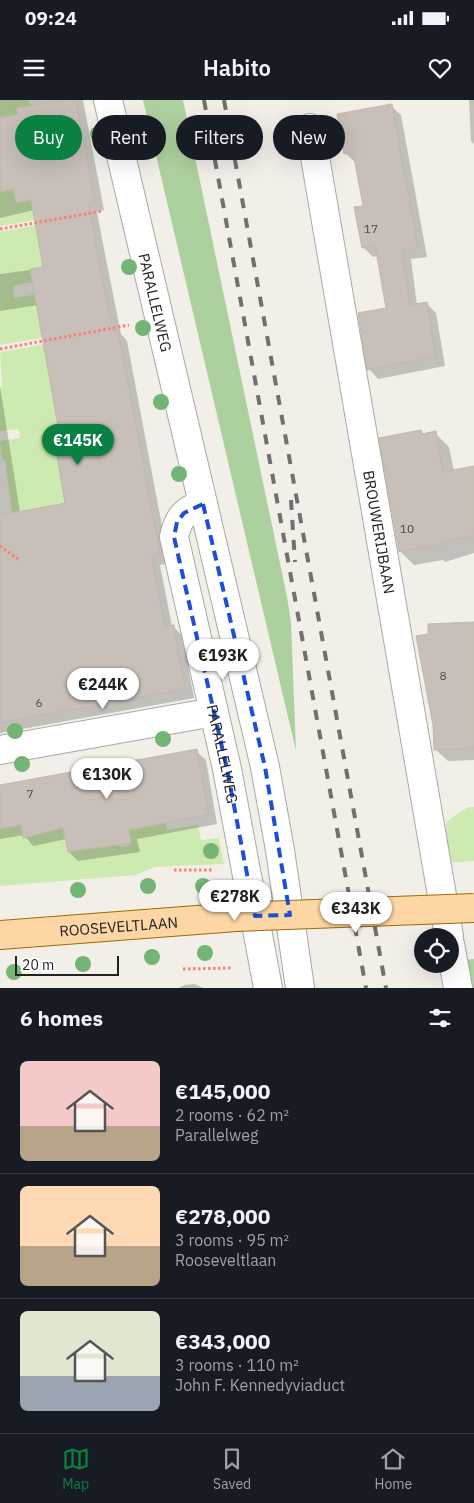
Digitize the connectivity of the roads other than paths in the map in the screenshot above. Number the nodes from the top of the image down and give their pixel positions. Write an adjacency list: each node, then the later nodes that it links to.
1 (108, 100): 3 (street, PARALLELWEG)
2 (316, 160): 7 (street, BROUWERIJBAAN)
3 (203, 504): 4 (street, PARALLELWEG); 11 (street, PARALLELWEG)
4 (214, 712): 5 (street); 10 (street, PARALLELWEG)
5 (0, 750)
6 (474, 908): 8 (main road, ROOSEVELTLAAN, bridge)
7 (448, 928)
8 (0, 935)
9 (455, 973): 12 (street)
10 (266, 977)
11 (300, 988)
12 (458, 988)

